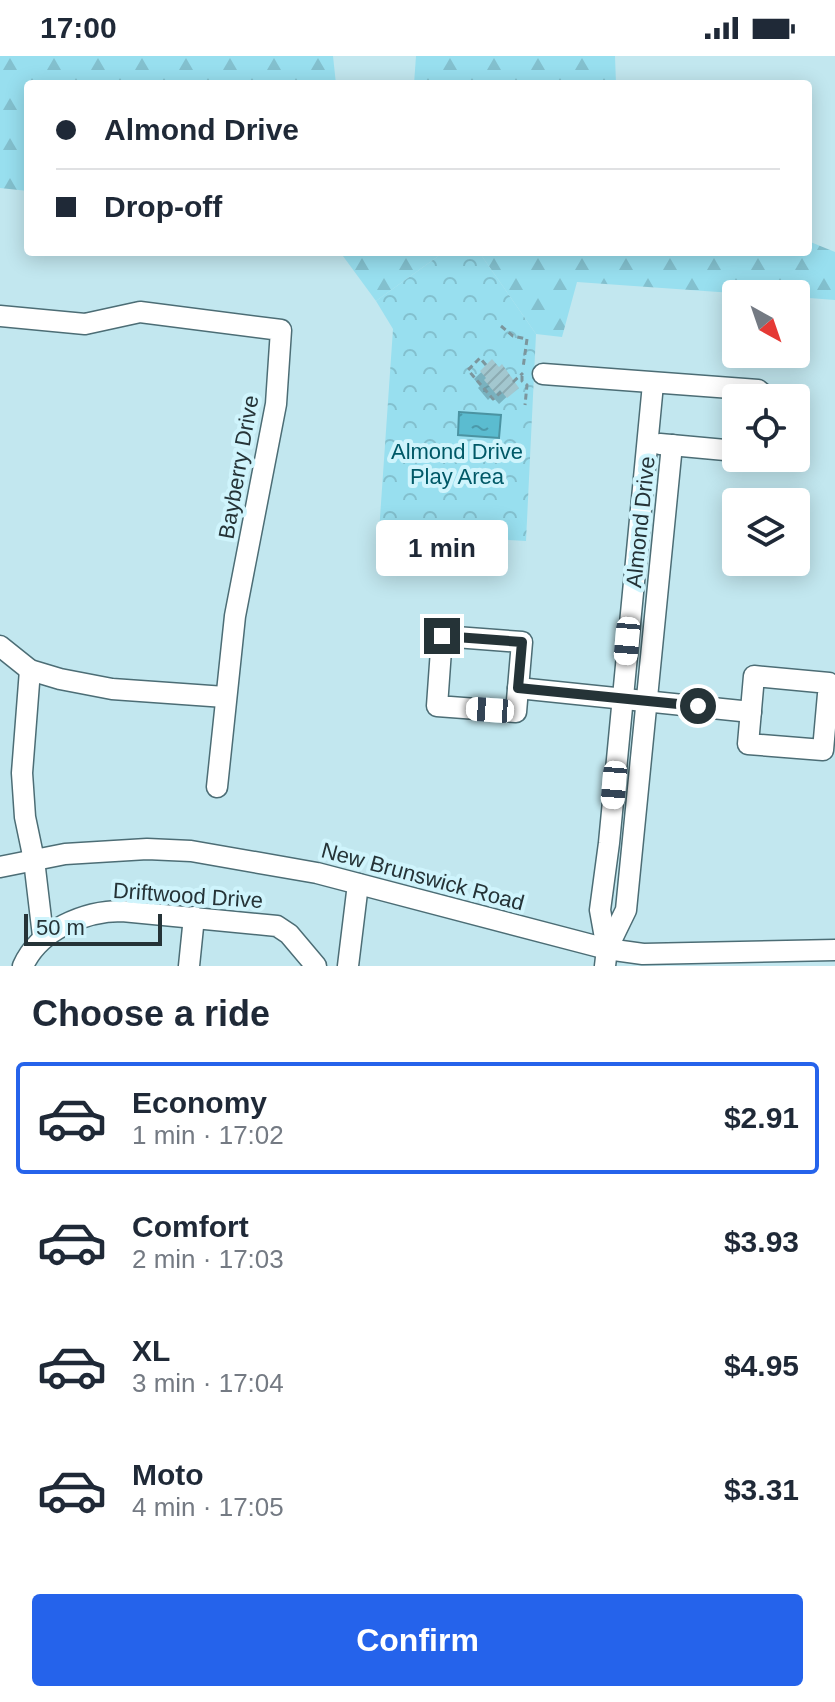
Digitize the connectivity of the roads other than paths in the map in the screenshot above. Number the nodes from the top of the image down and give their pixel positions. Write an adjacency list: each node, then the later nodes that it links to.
1 (0, 316): 11 (street, Bayberry Drive)
2 (543, 374): 3 (street)
3 (653, 384): 4 (street); 5 (street, Almond Drive)
4 (722, 388)
5 (646, 442): 6 (street, Almond Drive); 12 (street, Almond Drive)
6 (672, 445): 7 (street, Almond Drive); 13 (street, Almond Drive)
7 (722, 450)
8 (0, 646): 9 (street)
9 (30, 670): 11 (street); 16 (street)
10 (518, 688): 10 (street); 12 (street)
11 (225, 697): 15 (street)
12 (622, 698): 13 (street); 22 (street, Almond Drive)
13 (646, 700): 14 (street); 22 (street, Almond Drive)
14 (751, 712): 14 (street)
15 (217, 787)
16 (34, 860): 17 (street, New Brunswick Road); 18 (street, New Brunswick Road); 20 (street)
17 (0, 867)
18 (358, 884): 22 (street, New Brunswick Road); 26 (street)
19 (194, 917): 20 (street, Driftwood Drive); 24 (street); 25 (street, Driftwood Drive)
20 (43, 936): 23 (street)
21 (835, 950): 22 (street, New Brunswick Road)
22 (606, 958)
23 (23, 966)
24 (189, 966)
25 (316, 966)
26 (348, 966)

